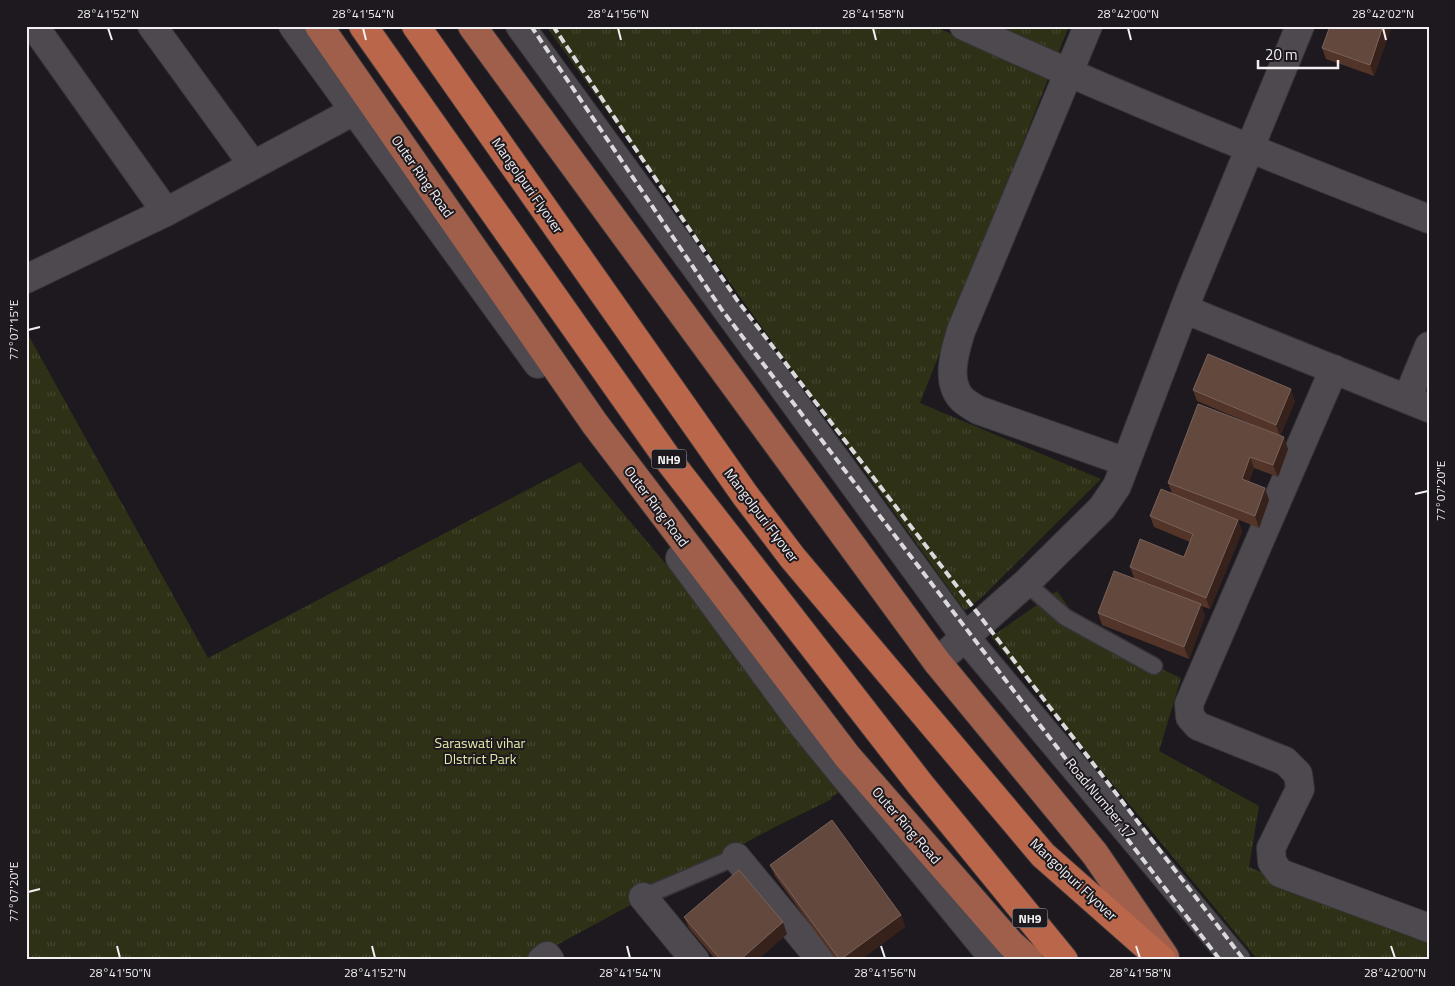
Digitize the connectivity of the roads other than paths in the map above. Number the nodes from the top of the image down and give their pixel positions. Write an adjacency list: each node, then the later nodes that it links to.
1 (34, 26): 16 (street)
2 (152, 26): 15 (street)
3 (293, 26): 13 (street)
4 (319, 26): 36 (main road, Outer Ring Road)
5 (362, 26): 37 (highway, NH9)
6 (416, 26): 38 (highway, Mangolpuri Flyover)
7 (472, 26): 26 (main road)
8 (520, 26): 25 (street, Road Number 17)
9 (964, 26): 12 (street)
10 (1088, 26): 12 (street)
11 (1300, 26): 14 (street)
12 (1069, 74): 14 (street); 23 (street)
13 (354, 111): 15 (street); 35 (street)
14 (1250, 149): 17 (street); 19 (street)
15 (253, 165): 16 (street)
16 (166, 212): 18 (street)
17 (1429, 219)
18 (26, 279)
19 (1184, 309): 21 (street); 23 (street)
20 (1429, 346): 22 (street)
21 (1334, 369): 22 (street); 30 (street)
22 (1418, 404)
23 (1126, 462): 24 (street)
24 (1026, 583): 25 (street); 27 (lane)
25 (965, 637): 26 (street); 40 (street, Road Number 17)
26 (937, 662): 39 (main road)
27 (1154, 666)
28 (736, 857): 29 (lane); 34 (street)
29 (643, 897): 33 (street)
30 (1429, 928)
31 (542, 960): 32 (street)
32 (550, 960)
33 (696, 960)
34 (821, 960)
35 (995, 960)
36 (1029, 960)
37 (1064, 960)
38 (1162, 960)
39 (1167, 960)
40 (1236, 960)

